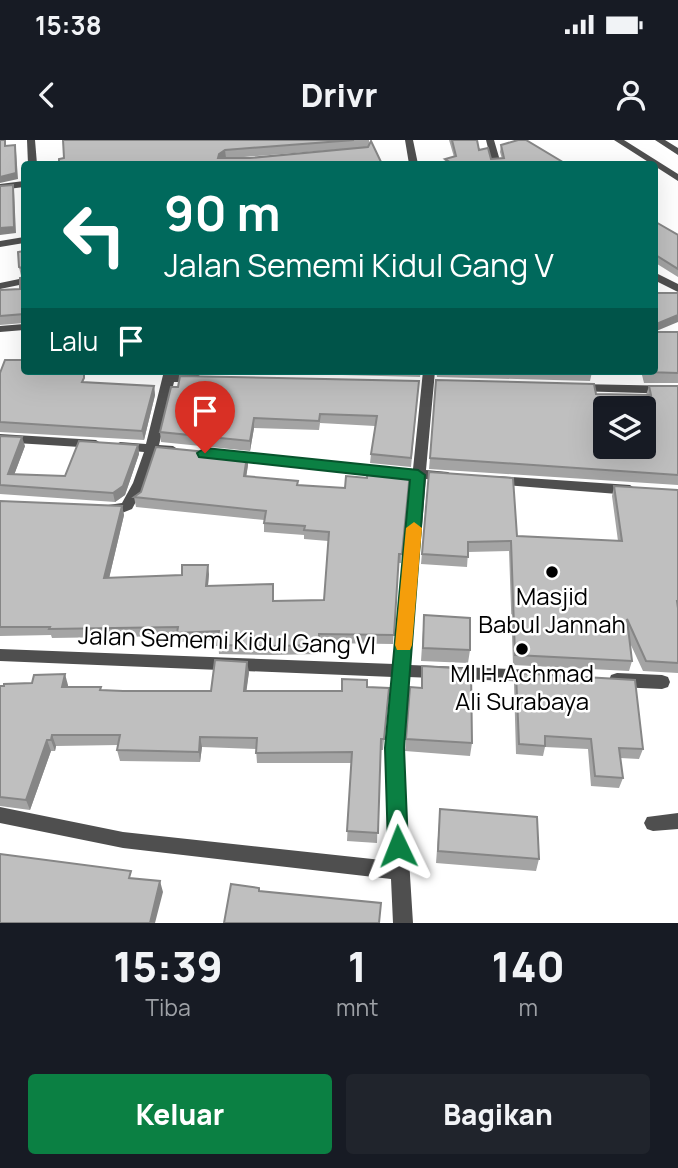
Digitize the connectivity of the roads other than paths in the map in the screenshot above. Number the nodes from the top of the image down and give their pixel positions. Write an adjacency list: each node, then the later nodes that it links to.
1 (31, 140): 7 (street)
2 (409, 140): 8 (street)
3 (490, 140): 9 (street)
4 (618, 140): 10 (street)
5 (659, 140): 6 (street)
6 (678, 152)
7 (33, 161)
8 (413, 161)
9 (496, 161)
10 (651, 161)
11 (658, 165): 12 (street)
12 (678, 178)
13 (21, 184): 14 (street)
14 (0, 187)
15 (21, 240): 16 (street)
16 (0, 244)
17 (658, 277): 20 (street)
18 (21, 282): 19 (street)
19 (0, 286)
20 (678, 289)
21 (21, 327): 22 (street)
22 (0, 329)
23 (170, 375): 30 (street)
24 (178, 375): 25 (street)
25 (210, 379)
26 (428, 381): 33 (street)
27 (567, 387): 28 (street)
28 (678, 390)
29 (0, 438): 30 (street)
30 (151, 448): 31 (street); 37 (street)
31 (191, 452)
32 (218, 455): 33 (street)
33 (418, 475): 34 (street); 39 (street)
34 (459, 478)
35 (486, 480): 36 (street)
36 (651, 491)
37 (92, 508)
38 (0, 655): 39 (street, Jalan Sememi Kidul Gang VI)
39 (401, 669): 40 (street, Jalan Sememi Kidul Gang VI); 46 (street)
40 (552, 677)
41 (607, 680): 42 (street)
42 (662, 682)
43 (0, 816): 46 (street)
44 (678, 821): 45 (street)
45 (653, 823)
46 (399, 871): 47 (street)
47 (403, 923)

